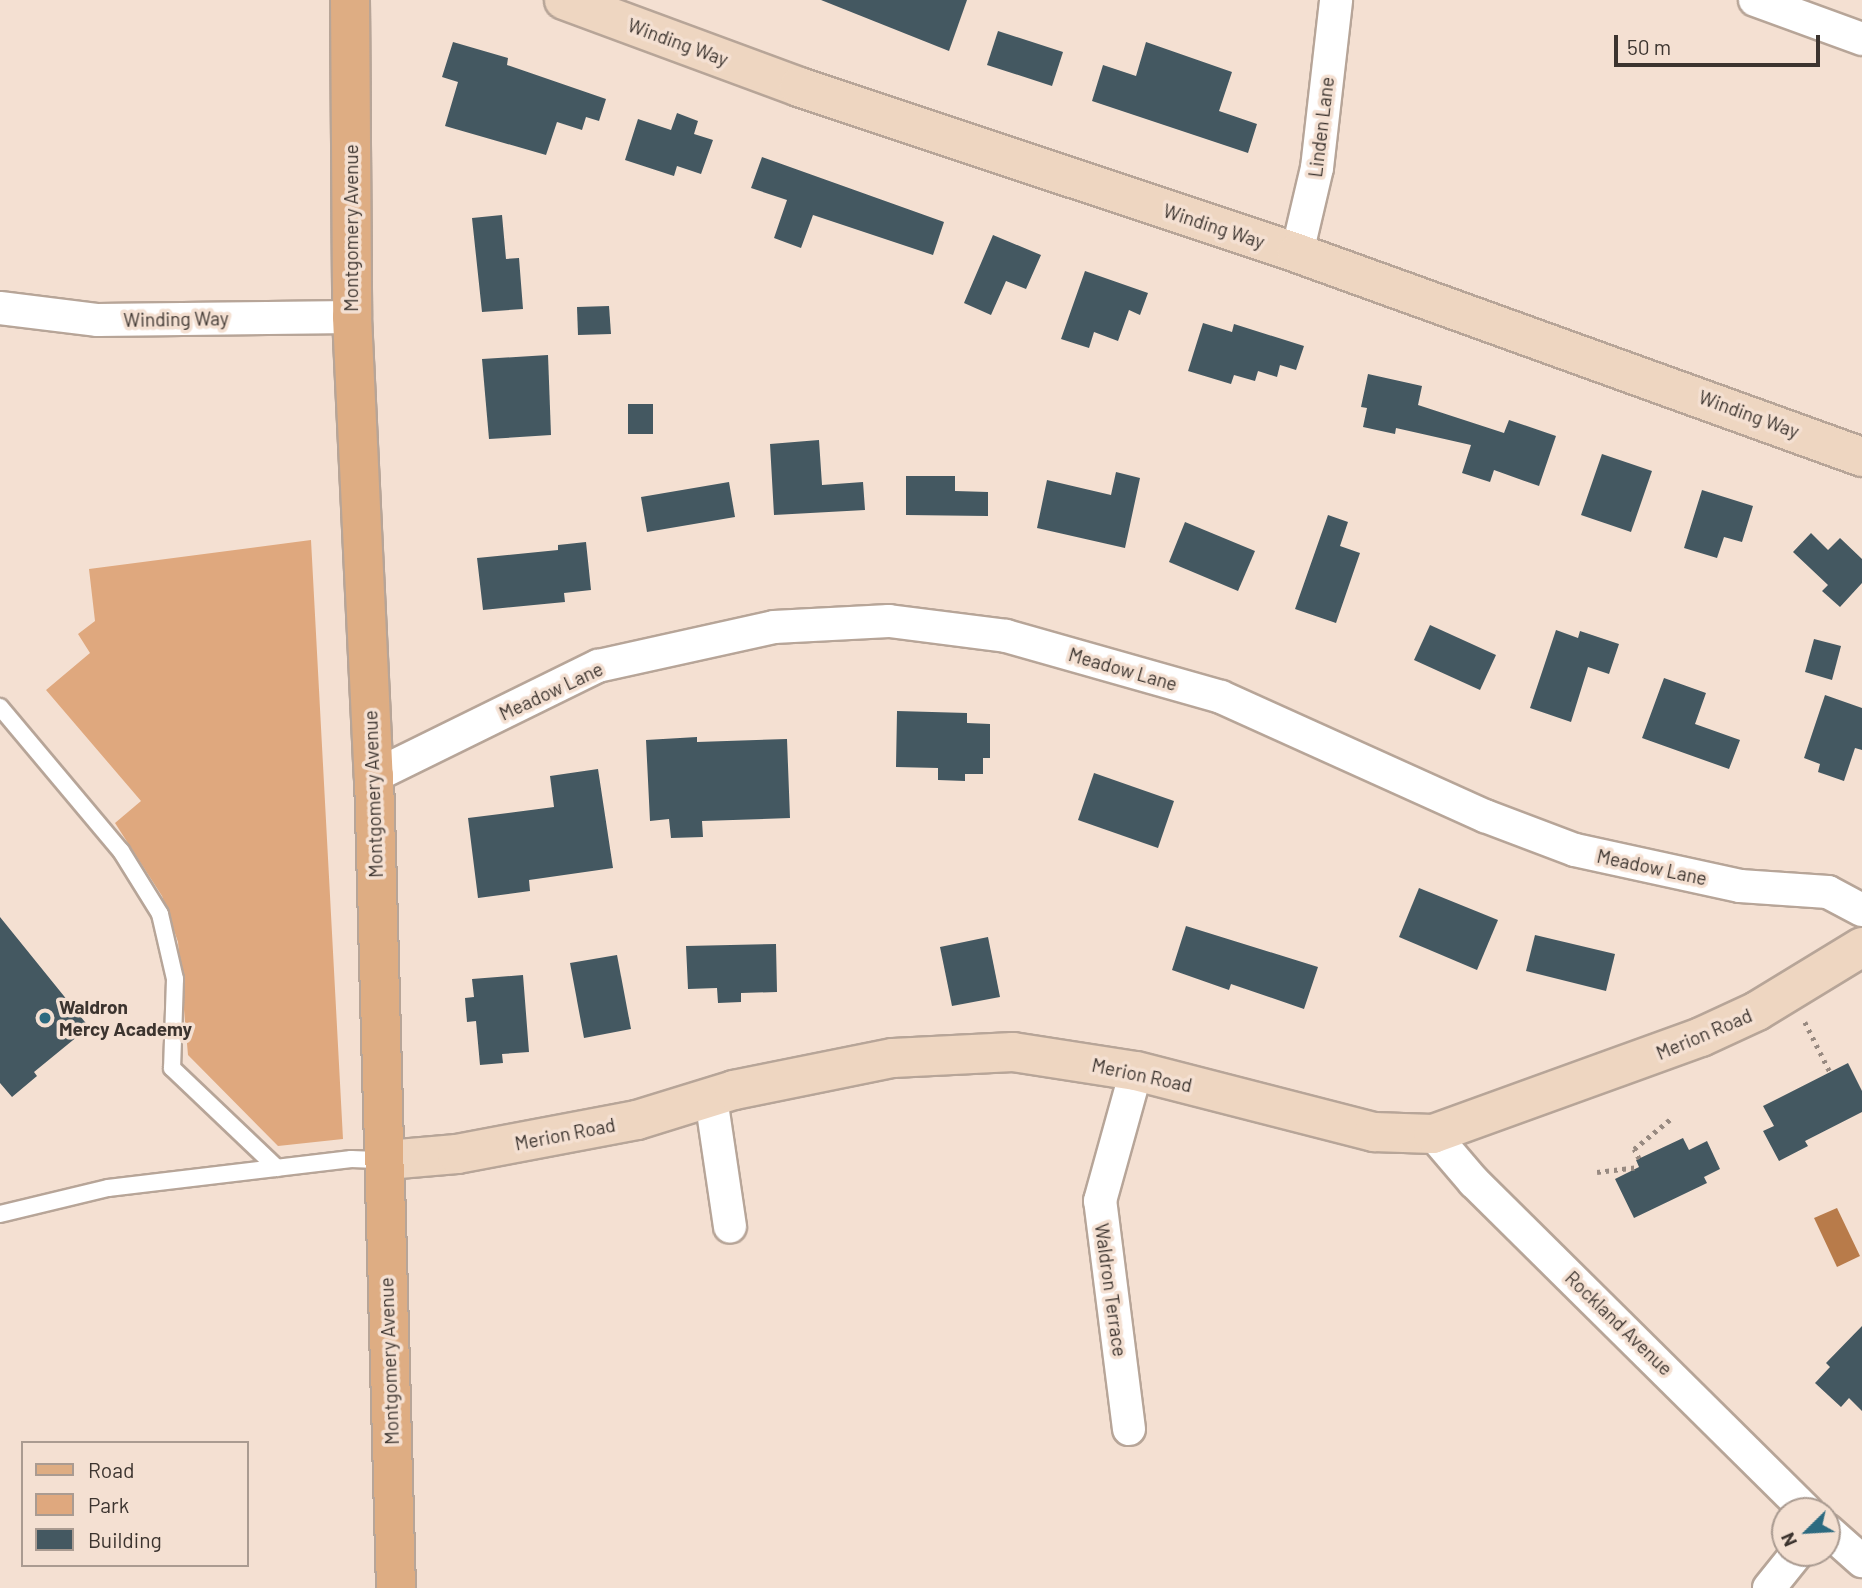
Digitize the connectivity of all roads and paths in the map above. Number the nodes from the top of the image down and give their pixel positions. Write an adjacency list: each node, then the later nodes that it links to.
1 (350, 0): 8 (main road, Montgomery Avenue)
2 (564, 0): 6 (street, Winding Way)
3 (1336, 0): 6 (street, Linden Lane)
4 (1755, 0): 5 (street)
5 (1862, 39)
6 (1297, 253): 9 (street, Winding Way)
7 (0, 308): 8 (street, Winding Way)
8 (352, 317): 11 (main road, Montgomery Avenue)
9 (1862, 457)
10 (0, 707): 23 (lane)
11 (374, 776): 12 (street, Meadow Lane); 21 (main road, Montgomery Avenue)
12 (1862, 910)
13 (1862, 947): 19 (street, Merion Road)
14 (1805, 1022): 16 (path)
15 (1136, 1071): 17 (street, Merion Road); 19 (street, Merion Road); 27 (street, Waldron Terrace)
16 (1830, 1072)
17 (711, 1098): 21 (street, Merion Road); 26 (street)
18 (1673, 1117): 20 (path)
19 (1433, 1134): 28 (street, Rockland Avenue)
20 (1639, 1159)
21 (387, 1160): 23 (lane); 32 (main road, Montgomery Avenue)
22 (1639, 1167): 24 (path)
23 (277, 1168): 25 (lane)
24 (1597, 1172)
25 (0, 1214)
26 (730, 1227)
27 (1129, 1429)
28 (1793, 1497)
29 (1841, 1542): 30 (street)
30 (1862, 1561)
31 (1786, 1567): 33 (street)
32 (396, 1588)
33 (1769, 1588)

